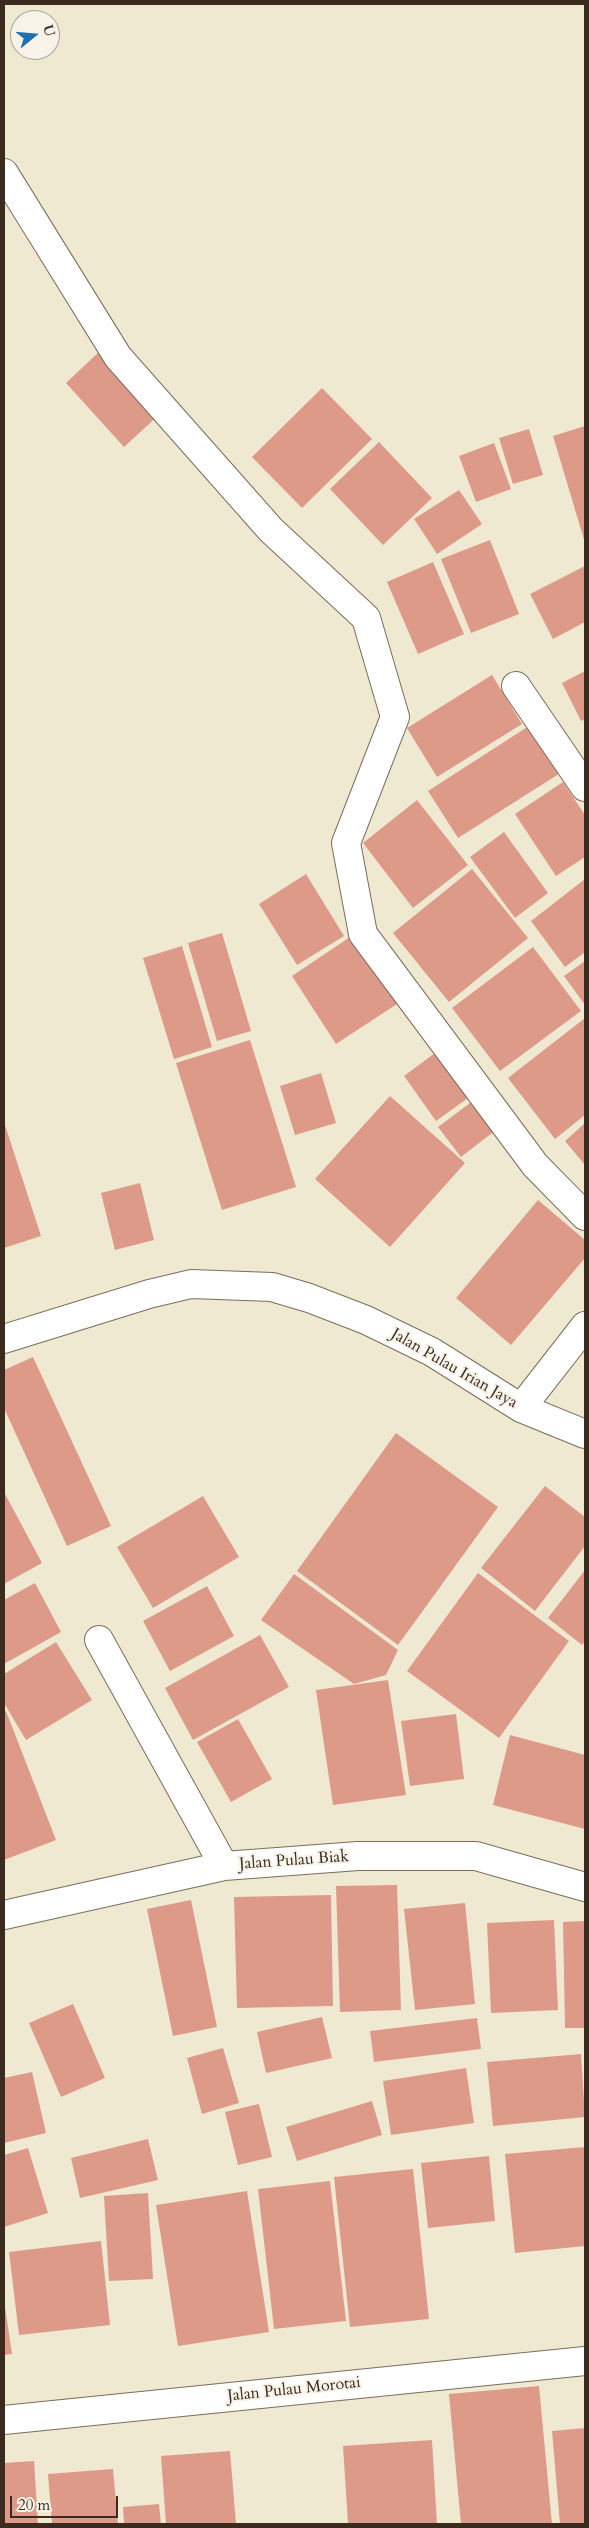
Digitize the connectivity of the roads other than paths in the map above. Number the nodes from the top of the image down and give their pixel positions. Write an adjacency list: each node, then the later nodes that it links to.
1 (4, 173): 4 (street)
2 (516, 686): 3 (street)
3 (585, 787)
4 (585, 1216)
5 (585, 1326): 7 (street)
6 (4, 1339): 7 (street, Jalan Pulau Irian Jaya)
7 (521, 1408): 8 (street, Jalan Pulau Irian Jaya)
8 (585, 1434)
9 (99, 1640): 10 (street)
10 (224, 1866): 11 (street, Jalan Pulau Biak); 12 (street, Jalan Pulau Biak)
11 (585, 1887)
12 (4, 1915)
13 (585, 2361): 14 (street, Jalan Pulau Morotai)
14 (4, 2420)

